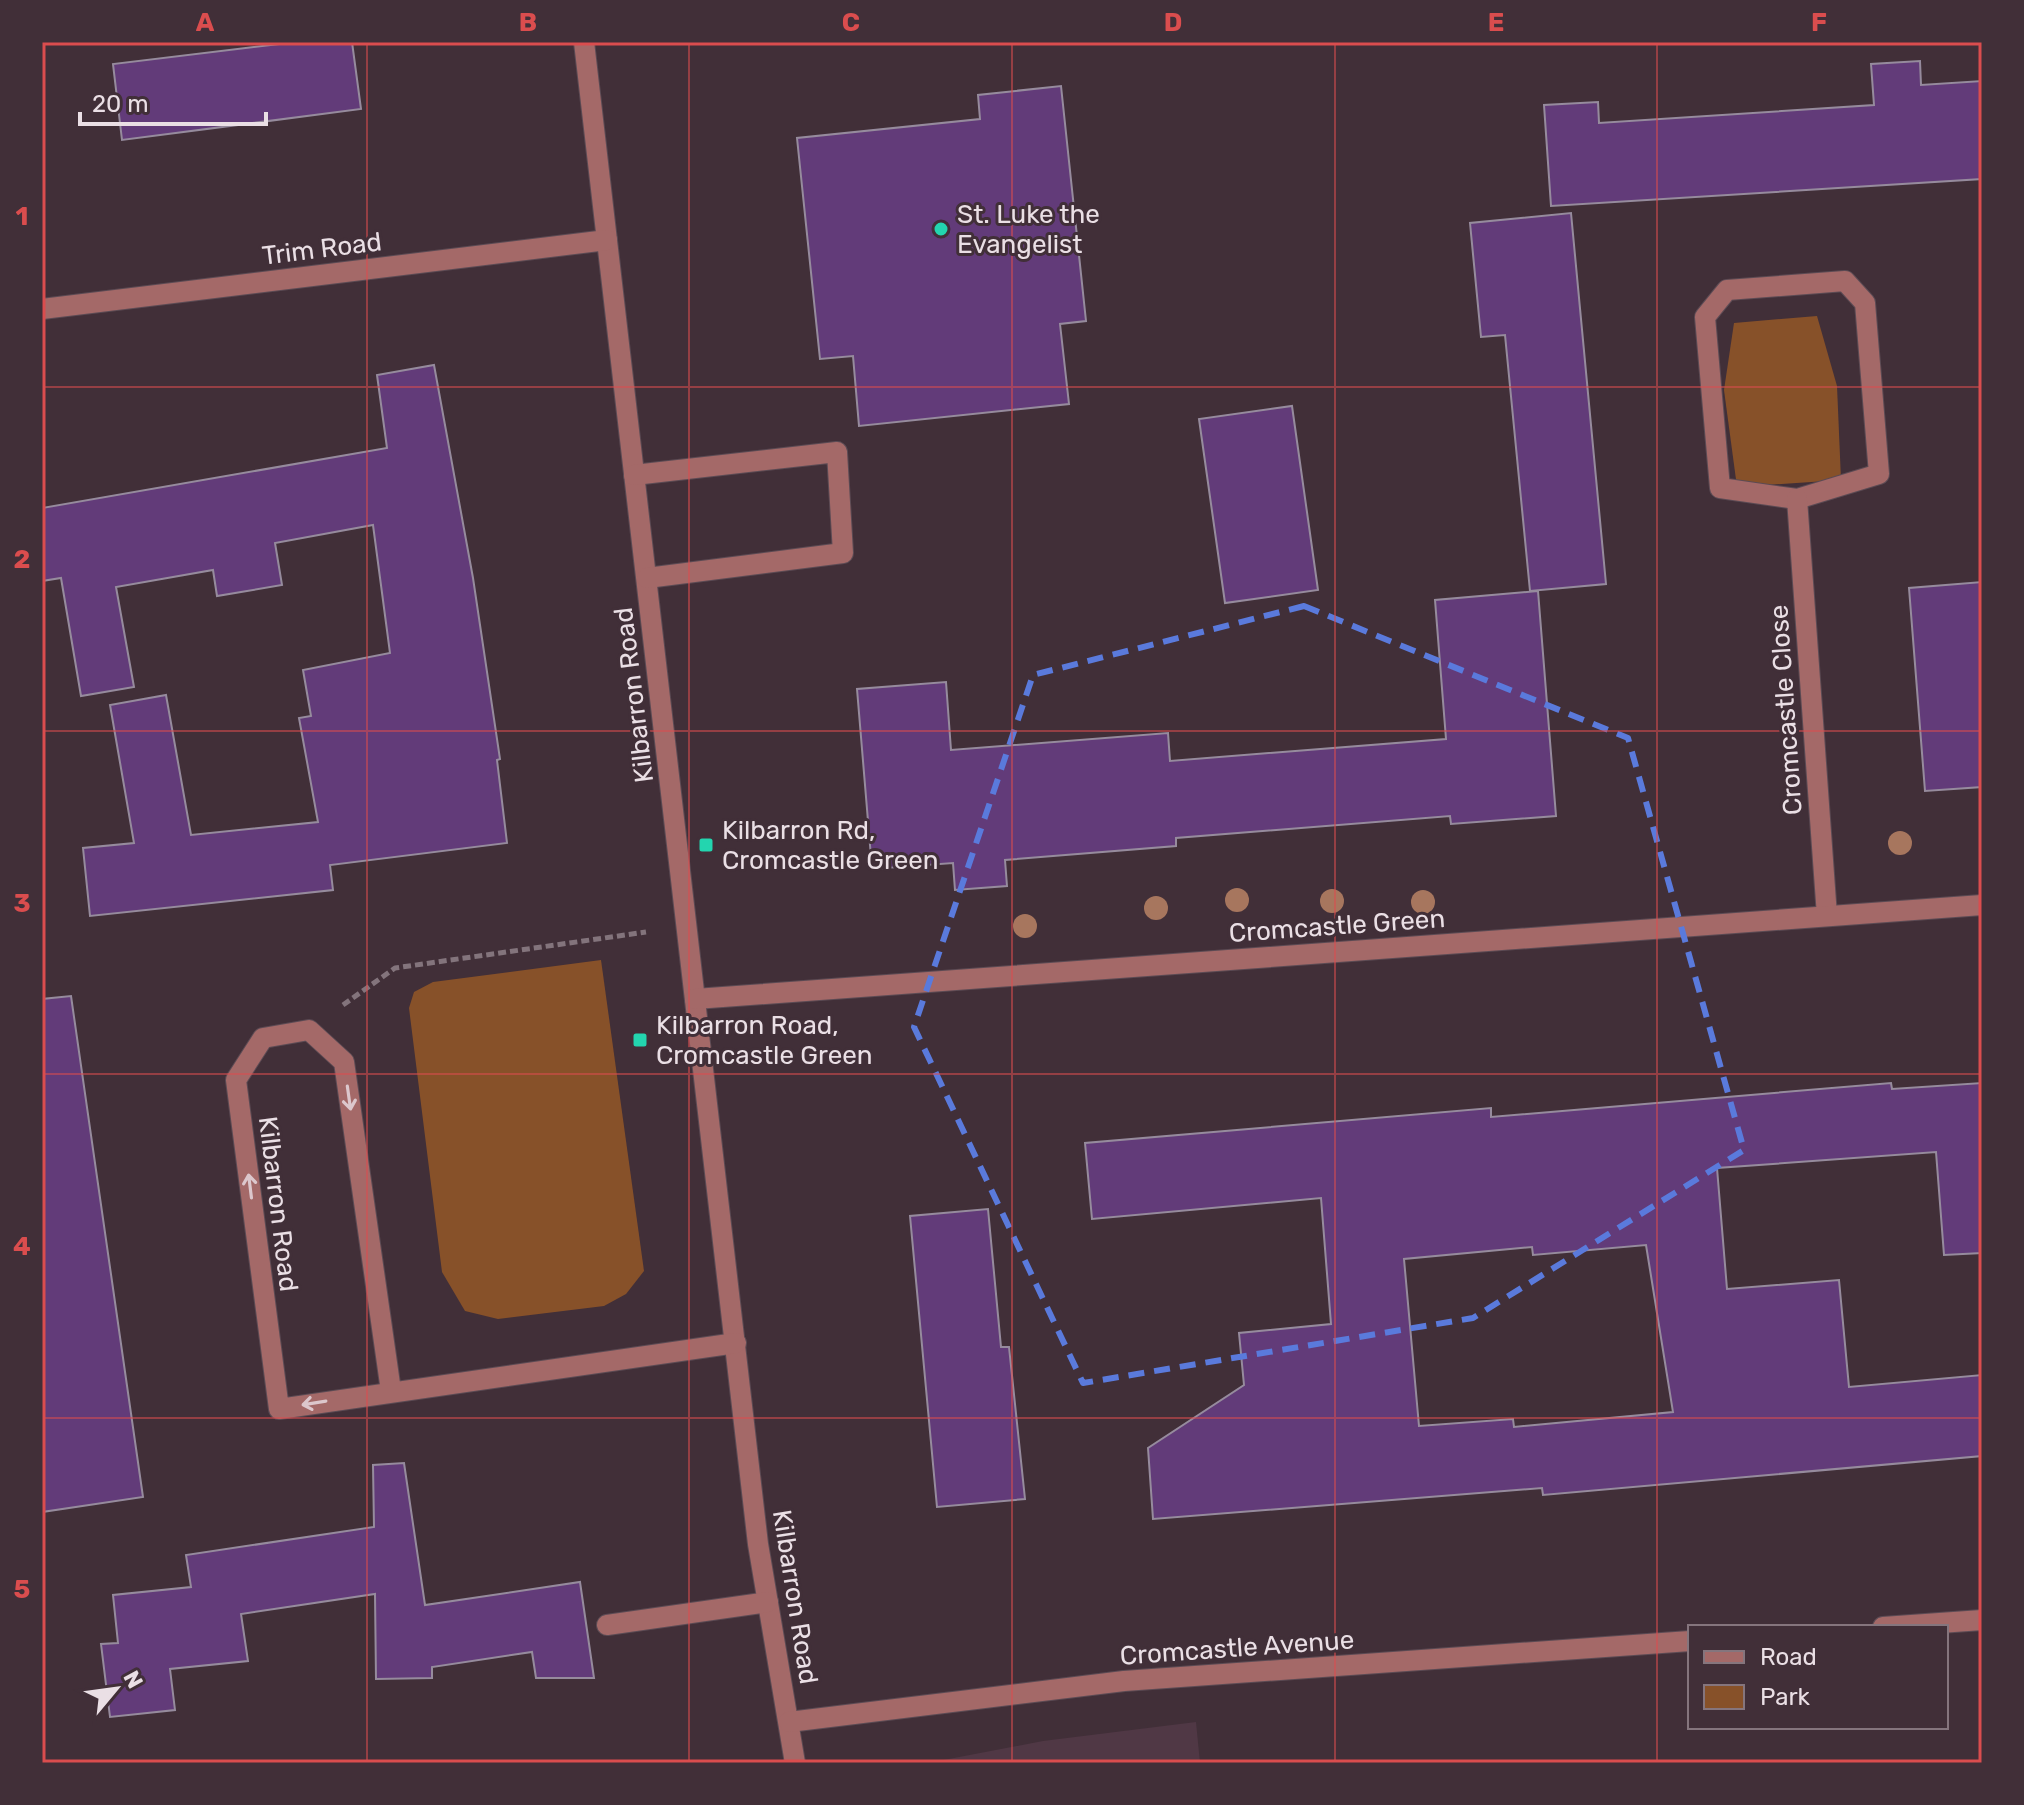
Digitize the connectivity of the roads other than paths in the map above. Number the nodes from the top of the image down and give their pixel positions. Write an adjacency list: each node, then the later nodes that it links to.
1 (584, 42): 2 (street, Kilbarron Road)
2 (607, 240): 3 (street, Trim Road); 4 (street, Kilbarron Road)
3 (42, 309)
4 (634, 475): 6 (street, Kilbarron Road); 6 (street)
5 (1797, 499): 5 (street); 8 (street, Cromcastle Close)
6 (647, 578): 9 (street, Kilbarron Road)
7 (1982, 905): 8 (street, Cromcastle Green)
8 (1827, 916): 9 (street, Cromcastle Green)
9 (695, 999): 10 (street, Kilbarron Road)
10 (736, 1343): 11 (street, Kilbarron Road); 12 (street, Kilbarron Road)
11 (391, 1391): 11 (street, Kilbarron Road, one-way to 11)
12 (768, 1602): 14 (street); 17 (street, Kilbarron Road)
13 (1982, 1620): 15 (street)
14 (607, 1625)
15 (1911, 1625)
16 (1688, 1641): 17 (street, Cromcastle Avenue)
17 (789, 1722): 18 (street, Kilbarron Road)
18 (795, 1763)

